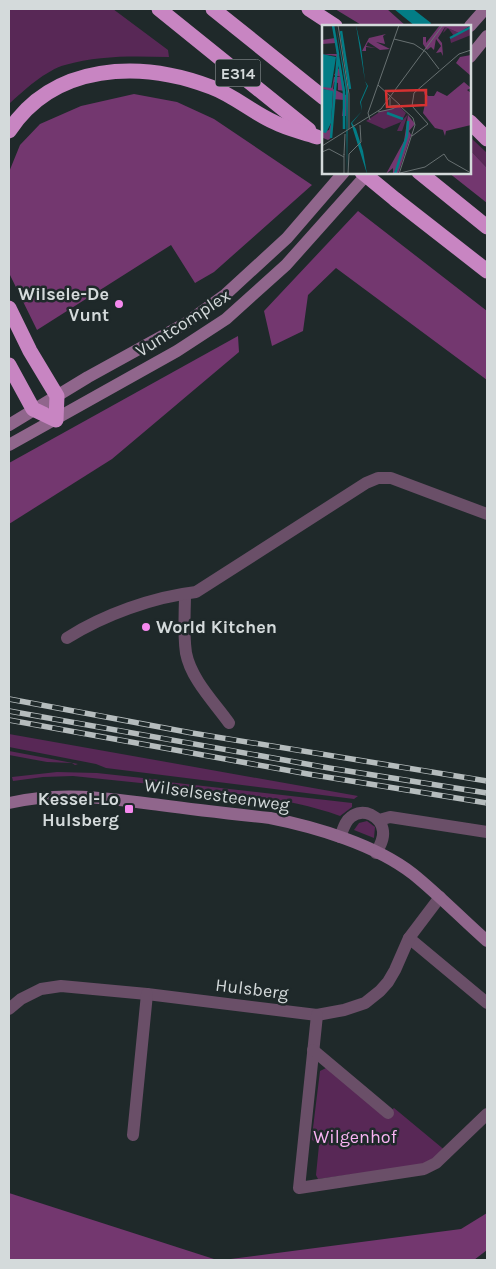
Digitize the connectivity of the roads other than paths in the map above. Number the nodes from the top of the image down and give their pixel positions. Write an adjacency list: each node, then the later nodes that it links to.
1 (159, 9): 13 (highway, E314)
2 (213, 9): 9 (highway, E314)
3 (309, 9): 5 (highway)
4 (485, 9): 6 (main road)
5 (334, 25)
6 (471, 25)
7 (487, 36): 8 (main road)
8 (471, 56)
9 (322, 96)
10 (471, 123): 12 (highway)
11 (9, 131): 13 (highway)
12 (487, 139)
13 (320, 140)
14 (342, 174): 22 (main road, Vuntcomplex)
15 (364, 174): 19 (highway, bridge)
16 (367, 174): 24 (main road, Vuntcomplex)
17 (421, 174): 18 (highway)
18 (487, 227)
19 (487, 272)
20 (9, 308): 22 (highway)
21 (9, 365): 23 (highway)
22 (57, 396): 23 (main road, Vuntcomplex); 24 (highway)
23 (33, 409): 24 (highway); 25 (main road, Vuntcomplex)
24 (56, 420): 26 (main road, Vuntcomplex)
25 (9, 425)
26 (9, 445)
27 (487, 514): 28 (street)
28 (184, 594): 29 (street); 30 (street)
29 (67, 638)
30 (229, 723)
31 (9, 803): 34 (main road, Wilselsesteenweg)
32 (379, 820): 33 (street); 34 (street); 35 (street)
33 (487, 832)
34 (340, 837): 35 (main road, Wilselsesteenweg)
35 (376, 853): 36 (main road, Wilselsesteenweg)
36 (440, 897): 37 (street, Hulsberg); 38 (main road, Wilselsesteenweg)
37 (409, 938): 40 (street); 42 (street, Hulsberg)
38 (487, 941)
39 (147, 994): 41 (street, Hulsberg); 42 (street, Hulsberg); 46 (street)
40 (487, 1003)
41 (9, 1009)
42 (317, 1014): 43 (street)
43 (313, 1050): 44 (street); 45 (street)
44 (388, 1113)
45 (487, 1114)
46 (134, 1135)

